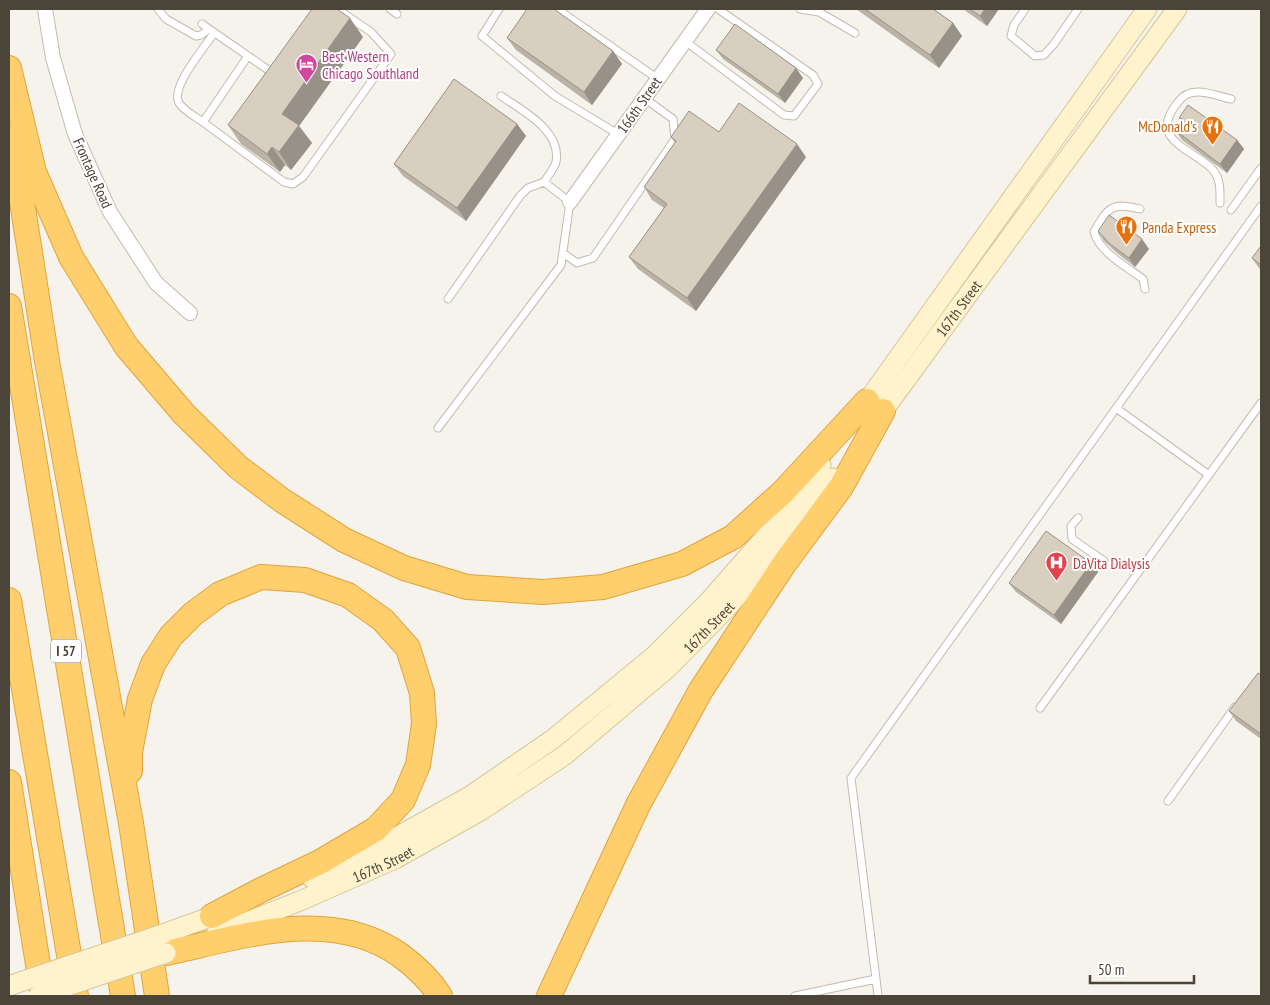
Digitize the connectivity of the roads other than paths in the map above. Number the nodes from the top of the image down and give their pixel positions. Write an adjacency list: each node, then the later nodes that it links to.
1 (47, 9): 42 (street, Frontage Road)
2 (158, 9): 14 (lane)
3 (337, 9): 30 (lane)
4 (390, 9): 13 (lane)
5 (499, 9): 29 (lane)
6 (557, 9): 21 (lane)
7 (710, 9): 16 (street, 166th Street); 16 (lane)
8 (800, 9): 15 (lane)
9 (1025, 9): 10 (lane)
10 (1078, 9)
11 (1147, 9): 44 (main road, 167th Street)
12 (1177, 9): 44 (main road, 167th Street)
13 (397, 14)
14 (208, 29): 17 (lane); 27 (lane)
15 (855, 33)
16 (685, 41): 21 (street, 166th Street)
17 (248, 56): 20 (lane); 27 (lane)
18 (279, 67): 20 (lane)
19 (9, 68): 44 (highway)
20 (274, 74): 22 (lane)
21 (658, 79): 24 (street, 166th Street)
22 (269, 81)
23 (502, 96): 32 (lane)
24 (644, 98): 29 (street, 166th Street); 38 (lane)
25 (1231, 100): 34 (lane)
26 (9, 119): 55 (highway)
27 (203, 122): 30 (lane)
28 (233, 133): 30 (lane)
29 (618, 134): 33 (street, 166th Street)
30 (228, 140)
31 (1261, 168): 37 (lane)
32 (544, 182): 33 (lane); 40 (lane)
33 (570, 202): 38 (lane)
34 (1220, 203)
35 (1261, 206): 45 (lane)
36 (1140, 209): 39 (lane)
37 (1231, 210)
38 (563, 253): 46 (lane)
39 (1145, 290)
40 (448, 299)
41 (9, 306): 65 (highway, I 57)
42 (190, 313)
43 (1261, 403): 47 (lane)
44 (875, 406): 58 (main road, 167th Street); 59 (main road, 167th Street); 68 (highway)
45 (1116, 408): 47 (lane); 60 (lane)
46 (438, 428)
47 (1209, 475): 52 (lane)
48 (1078, 518): 49 (lane)
49 (1104, 561)
50 (9, 600): 64 (highway)
51 (1238, 703): 54 (lane)
52 (1040, 708)
53 (9, 782): 57 (highway)
54 (1168, 801)
55 (130, 823): 58 (highway); 66 (highway)
56 (9, 837): 57 (highway)
57 (26, 887): 63 (highway)
58 (212, 916): 59 (main road, 167th Street)
59 (164, 943): 61 (main road, 167th Street, bridge); 62 (main road, 167th Street, bridge); 67 (highway)
60 (876, 980): 69 (lane); 70 (lane)
61 (16, 984)
62 (38, 996)
63 (43, 996)
64 (76, 996)
65 (123, 996)
66 (157, 996)
67 (440, 996)
68 (549, 996)
69 (795, 996)
70 (878, 996)

